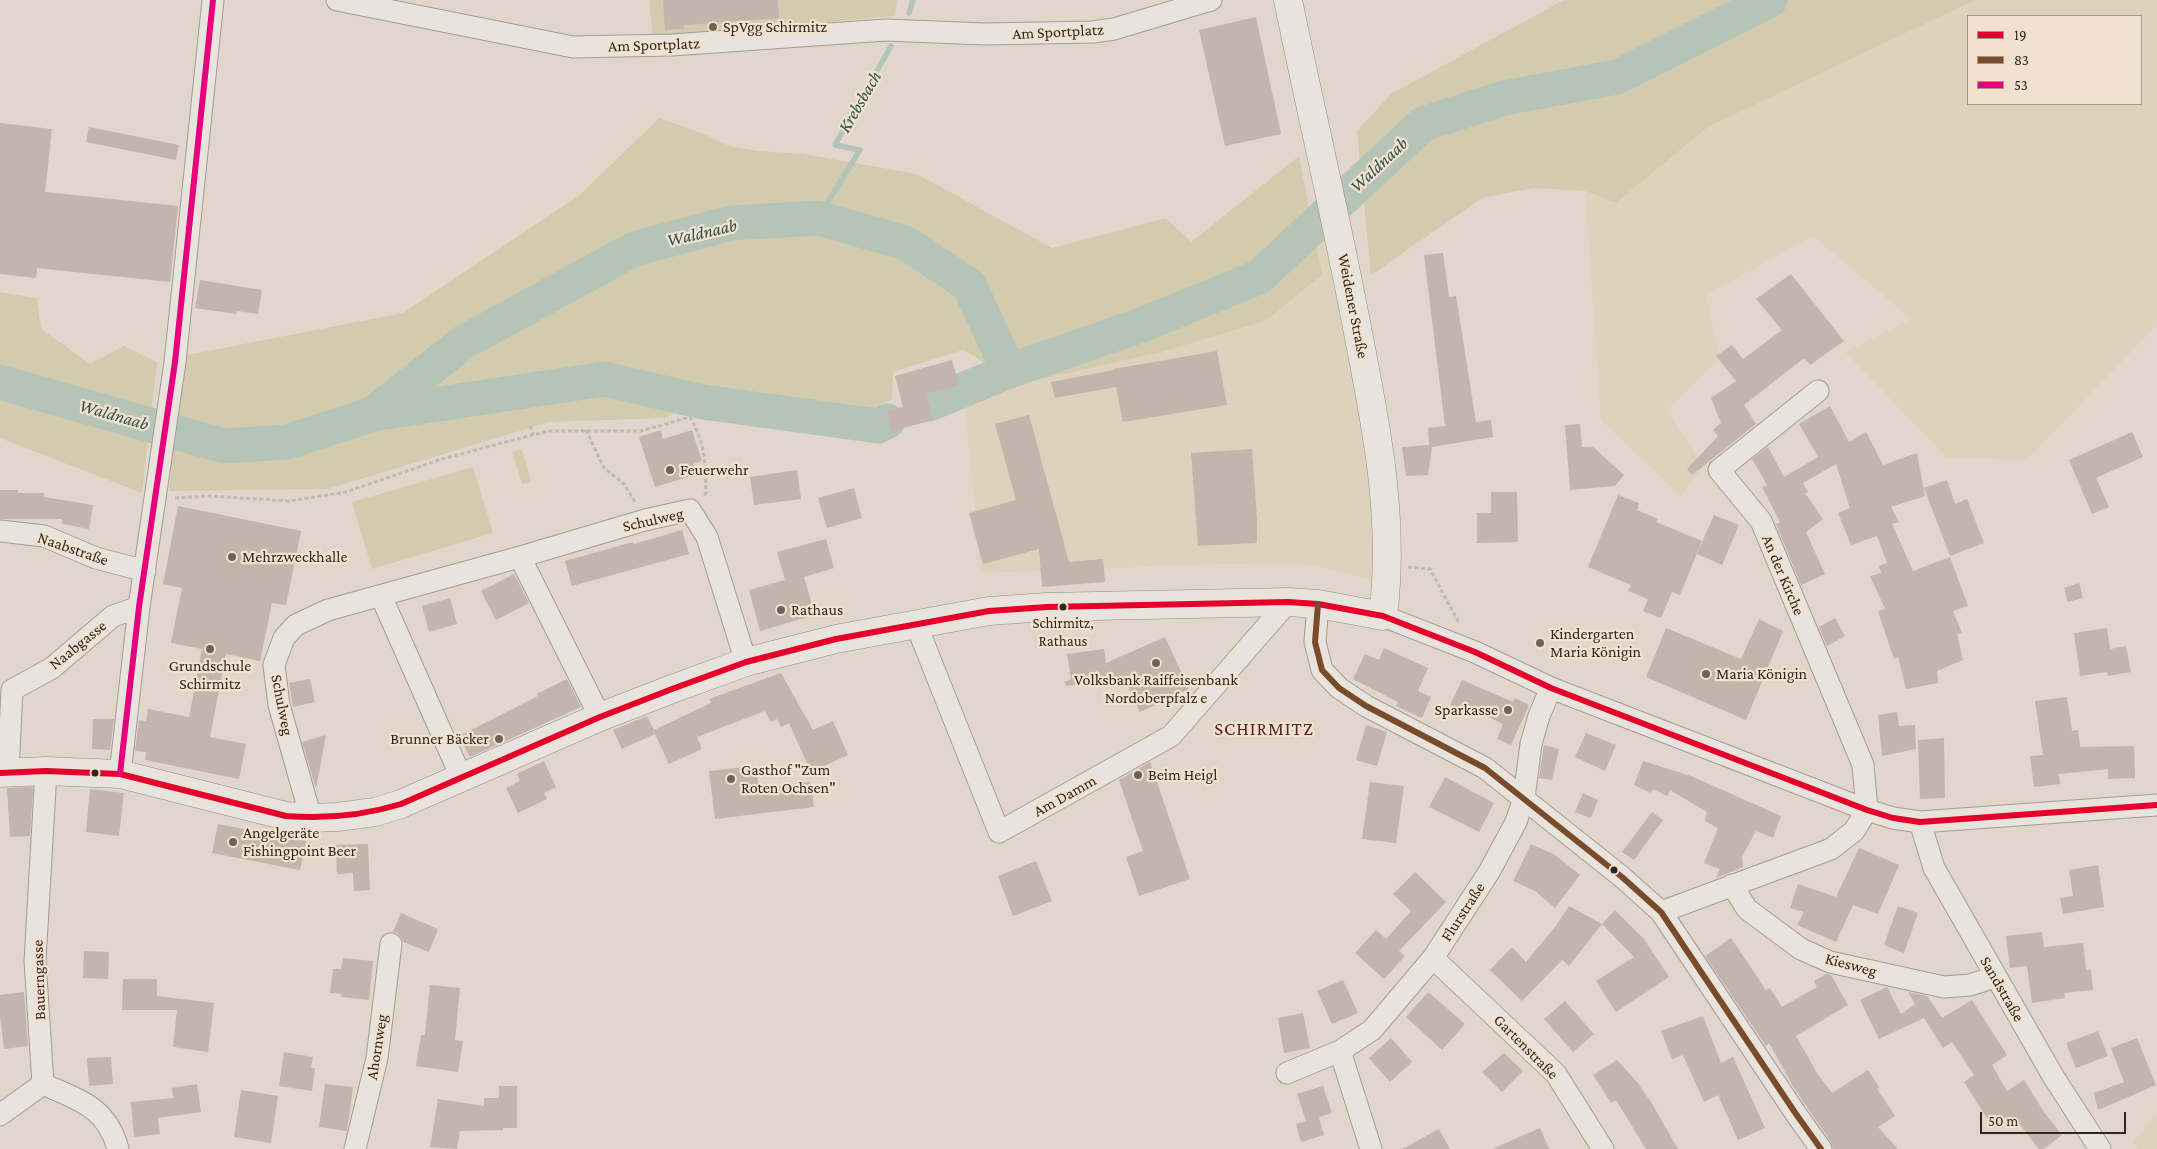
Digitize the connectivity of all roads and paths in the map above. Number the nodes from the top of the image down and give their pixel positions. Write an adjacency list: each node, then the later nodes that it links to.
1 (213, 0): 9 (street)
2 (337, 0): 3 (street, Am Sportplatz)
3 (1210, 0)
4 (1288, 0): 20 (street, Weidener Straße)
5 (1818, 391): 32 (street, An der Kirche)
6 (530, 426): 8 (path)
7 (586, 430): 8 (path); 10 (path); 11 (path)
8 (533, 435): 9 (path)
9 (156, 493): 15 (street)
10 (690, 510): 11 (street, Schulweg); 23 (street, Schulweg)
11 (645, 520): 13 (street, Schulweg)
12 (0, 531): 15 (street, Naabstraße)
13 (520, 557): 16 (street, Schulweg); 25 (street)
14 (1410, 567): 22 (path)
15 (145, 571): 19 (street)
16 (381, 596): 29 (street); 33 (street, Schulweg)
17 (1288, 602): 18 (street); 21 (street); 21 (street, Am Damm)
18 (1318, 604): 20 (street); 30 (street)
19 (140, 607): 27 (street, Naabgasse); 28 (street)
20 (1383, 616): 22 (street)
21 (916, 624): 23 (street)
22 (1475, 652): 24 (street)
23 (746, 662): 25 (street)
24 (1551, 688): 30 (street, Flurstraße); 32 (street)
25 (600, 717): 29 (street)
26 (46, 771): 27 (street); 28 (street); 42 (street, Bauerngasse)
27 (4, 773)
28 (120, 774): 33 (street)
29 (462, 779): 33 (street)
30 (1524, 798): 36 (street); 38 (street, Flurstraße)
31 (2157, 805): 34 (street)
32 (1867, 810): 34 (street); 35 (street)
33 (311, 818)
34 (1920, 822): 39 (street, Sandstraße)
35 (1732, 885): 36 (street); 39 (street, Kiesweg)
36 (1661, 912): 48 (street)
37 (391, 944): 45 (street, Ahornweg)
38 (1433, 958): 40 (street, Flurstraße); 47 (street, Gartenstraße)
39 (1995, 977): 49 (street, Sandstraße)
40 (1340, 1051): 41 (street, Flurstraße); 46 (street)
41 (1287, 1073)
42 (43, 1084): 43 (street); 44 (street)
43 (0, 1115)
44 (118, 1149)
45 (356, 1149)
46 (1371, 1149)
47 (1603, 1149)
48 (1821, 1149)
49 (2100, 1149)

